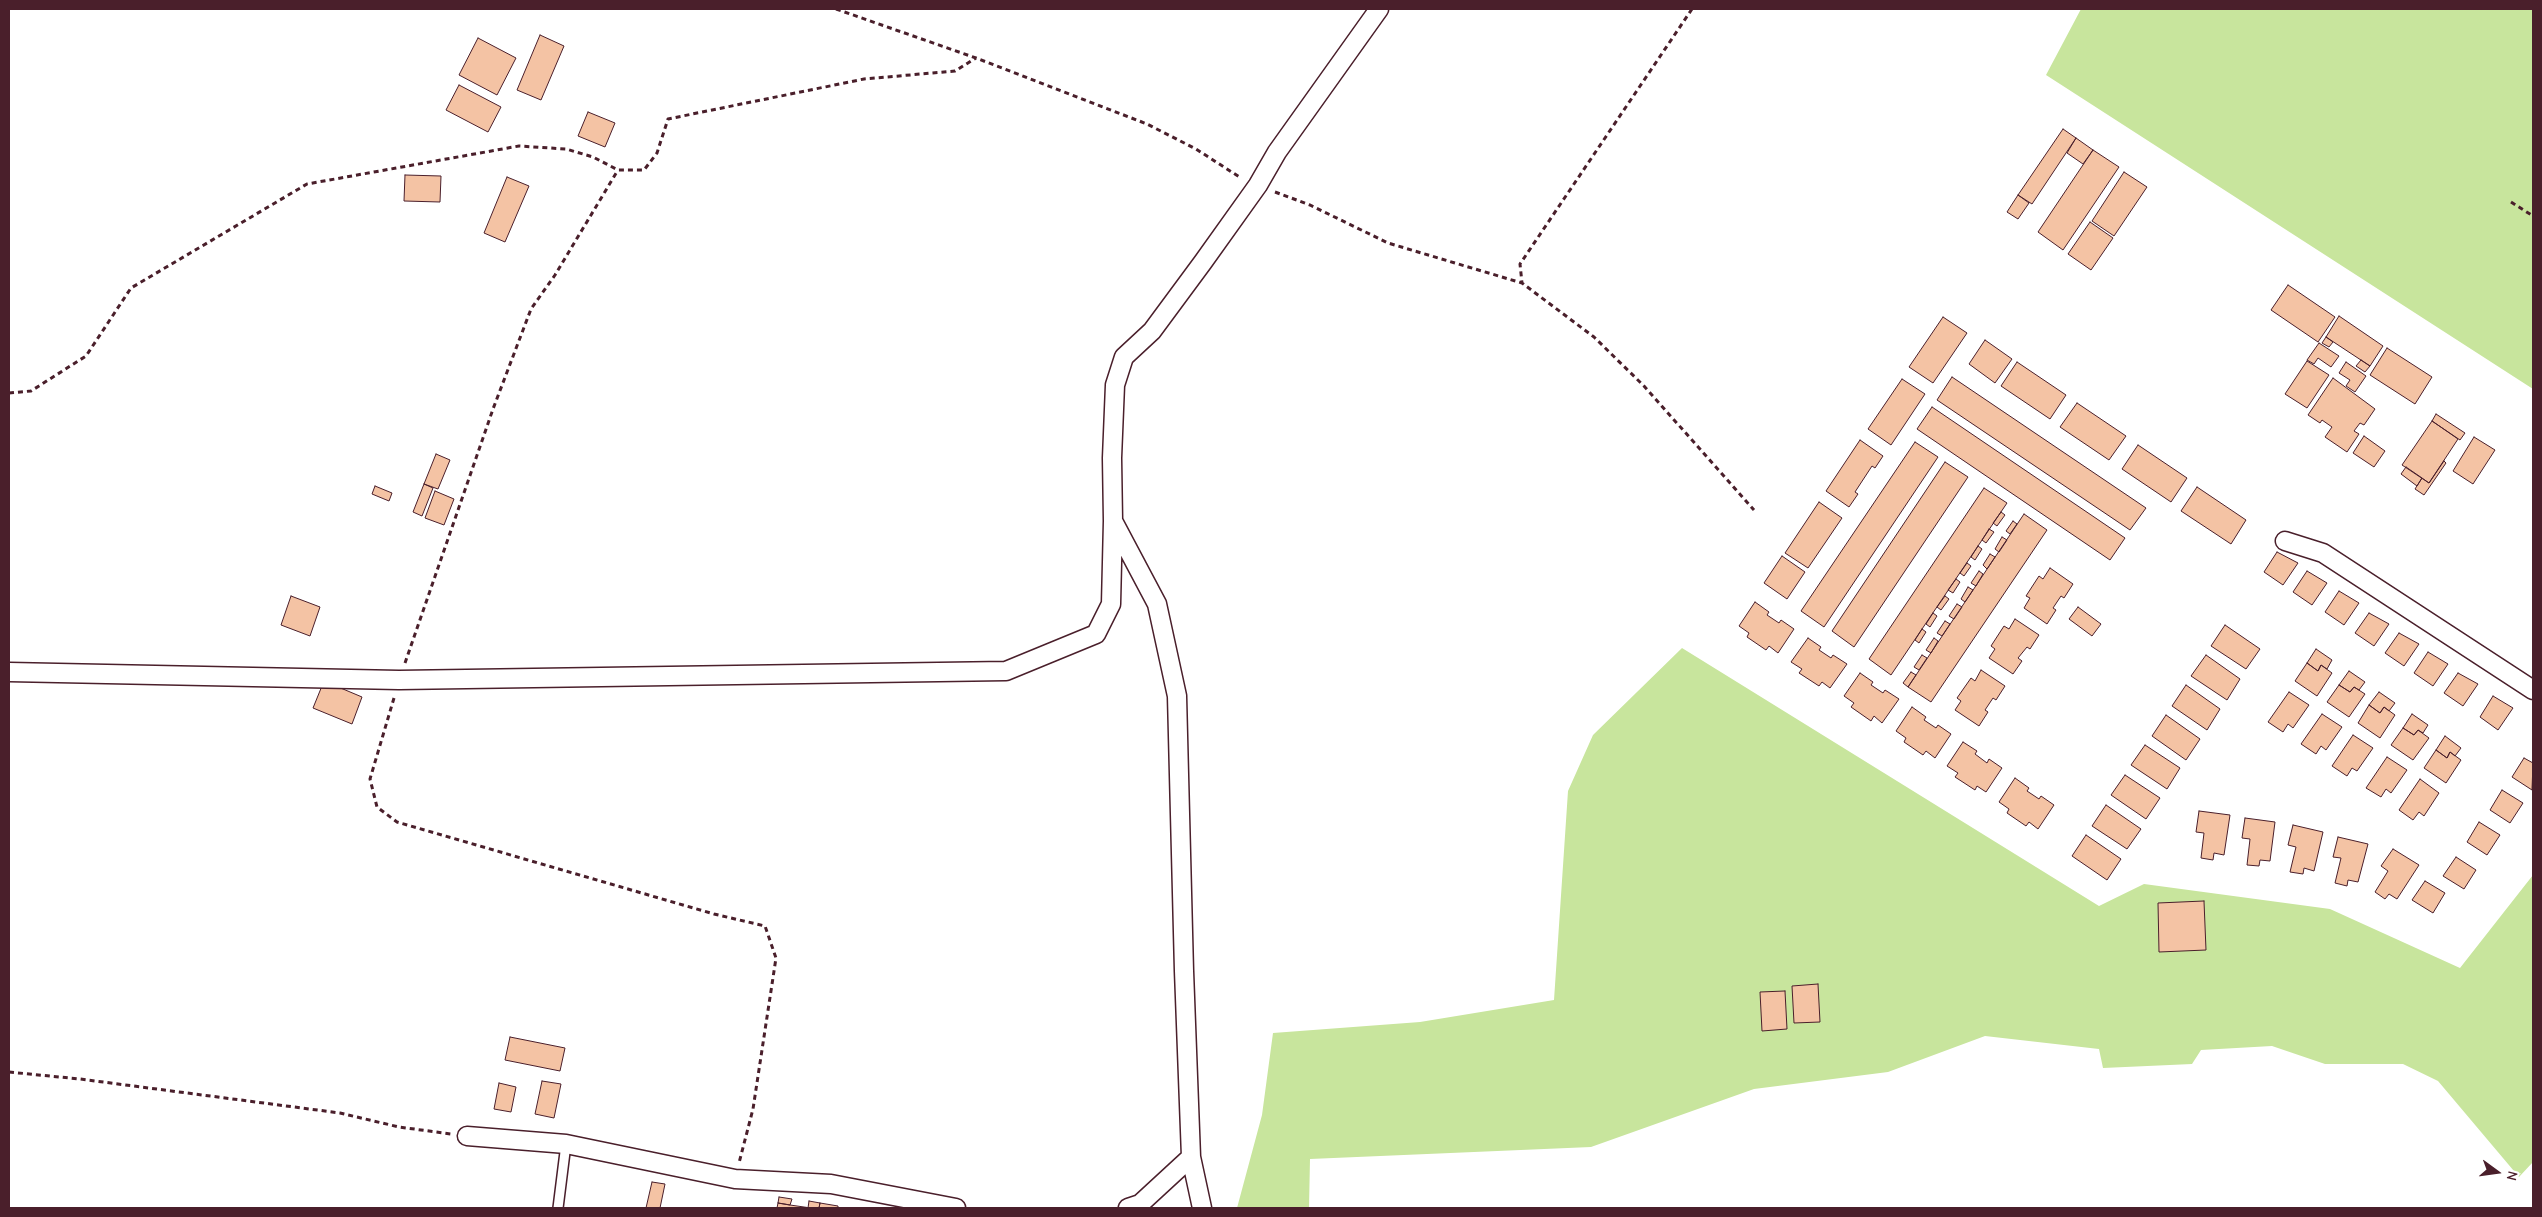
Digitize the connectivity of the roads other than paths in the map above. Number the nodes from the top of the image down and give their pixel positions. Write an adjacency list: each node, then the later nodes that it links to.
1 (1379, 9): 2 (street)
2 (1113, 521): 4 (street); 8 (street)
3 (2285, 541): 5 (street)
4 (9, 672)
5 (2533, 690)
6 (467, 1136): 7 (street)
7 (566, 1144): 9 (lane); 10 (street)
8 (1191, 1157): 11 (street); 12 (street)
9 (558, 1208)
10 (956, 1208)
11 (1128, 1208)
12 (1202, 1208)

